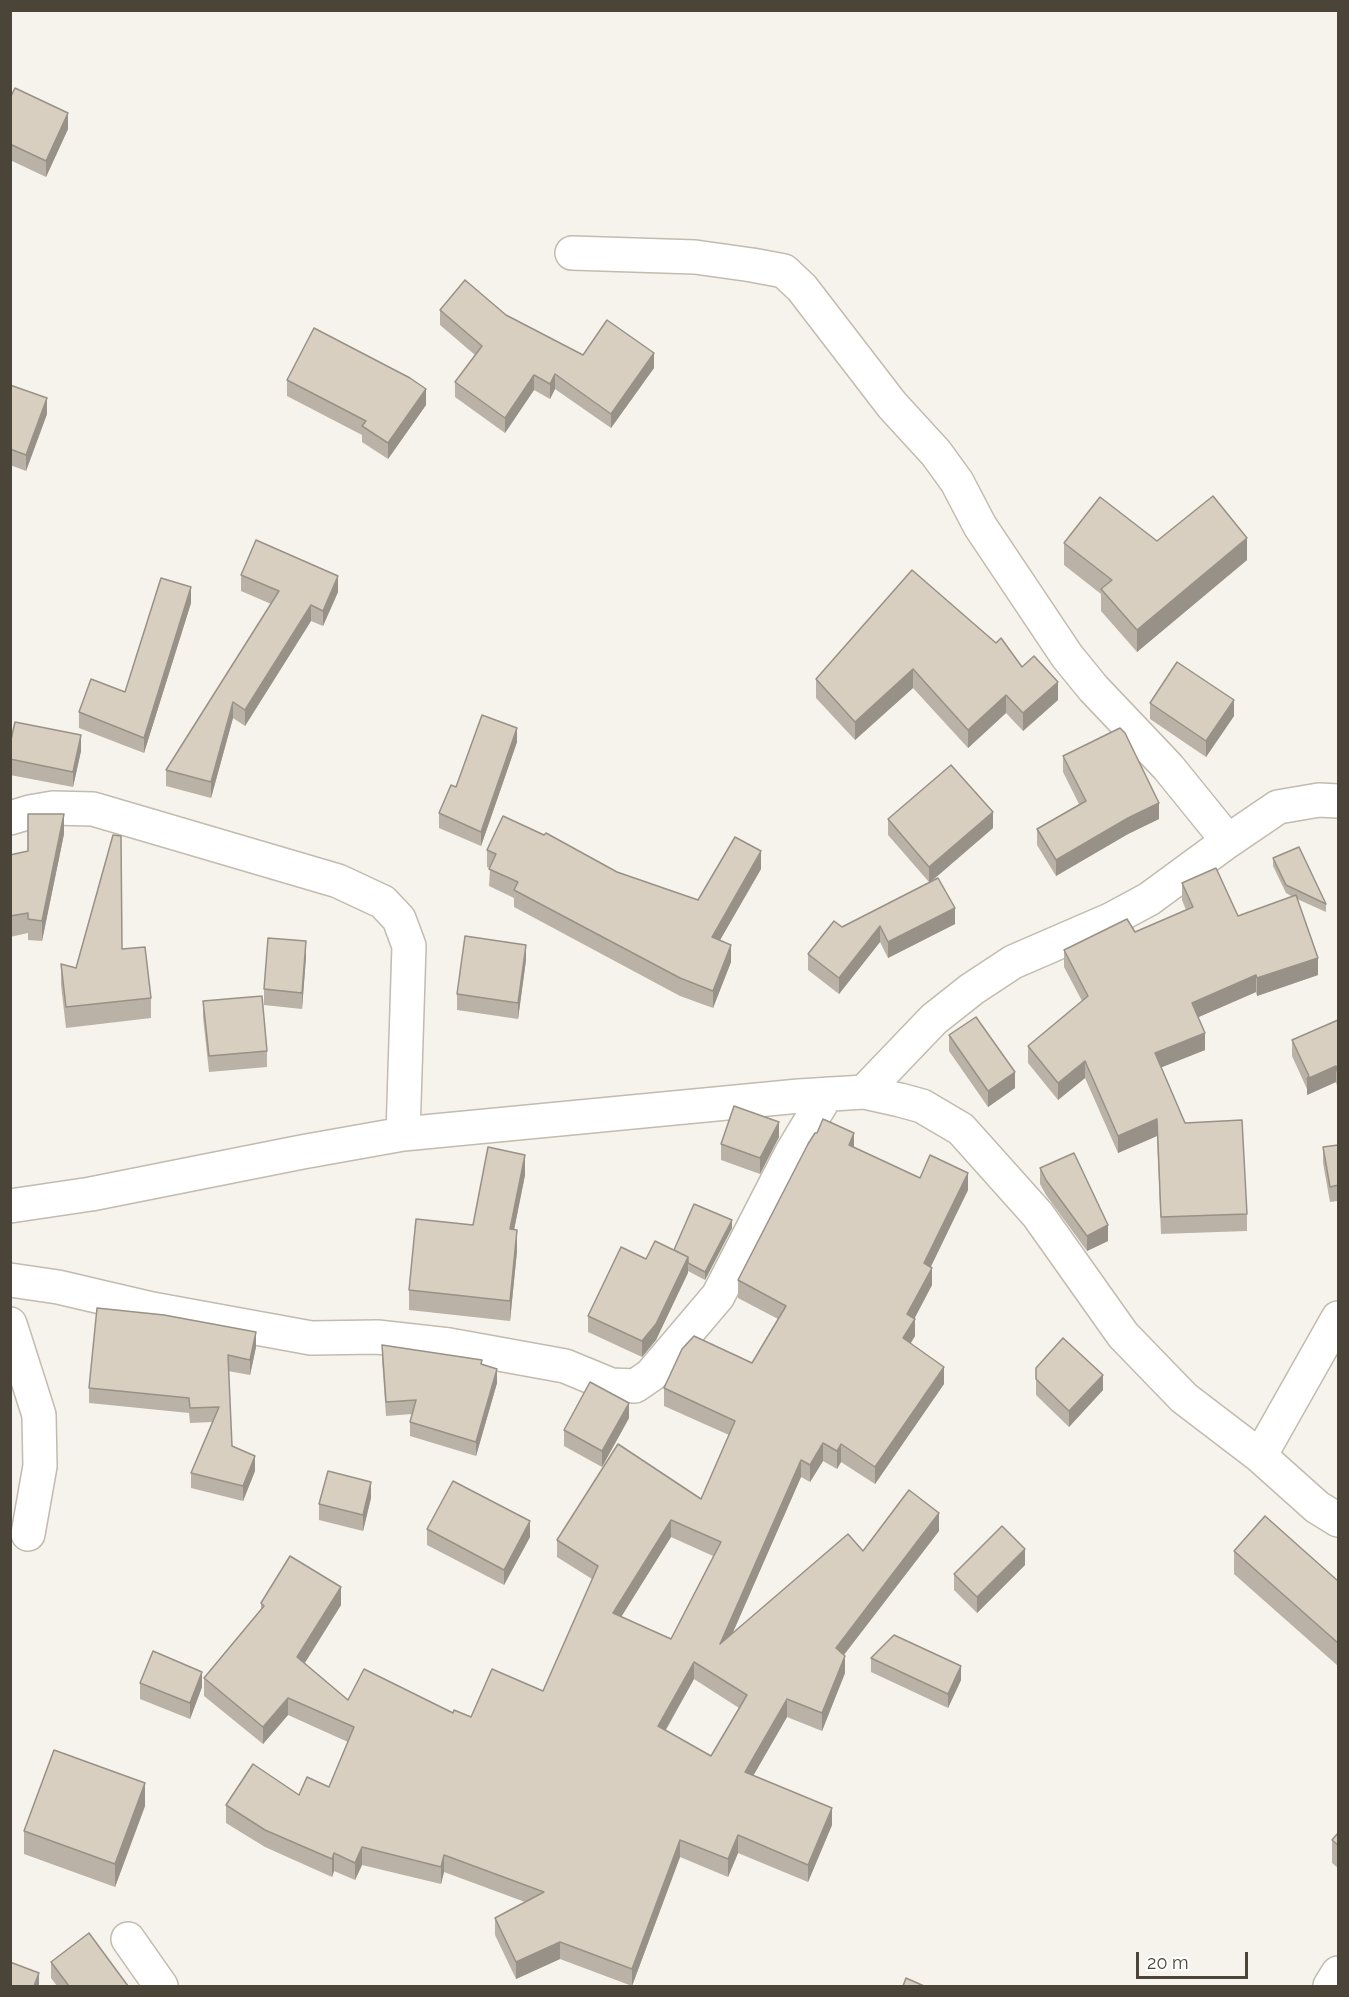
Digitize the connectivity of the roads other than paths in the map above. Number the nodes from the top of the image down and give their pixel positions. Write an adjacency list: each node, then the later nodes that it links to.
1 (573, 253): 4 (street)
2 (1338, 800): 4 (street)
3 (10, 818): 7 (street)
4 (1228, 841): 5 (street)
5 (864, 1092): 6 (street); 12 (street)
6 (827, 1094): 7 (street); 9 (street)
7 (403, 1134): 8 (street)
8 (10, 1206)
9 (10, 1280)
10 (1338, 1318): 12 (street)
11 (10, 1324): 14 (street)
12 (1260, 1456): 13 (street)
13 (1338, 1520)
14 (28, 1534)
15 (128, 1939): 17 (street)
16 (1338, 1973): 18 (street)
17 (161, 1986)
18 (1330, 1986)

